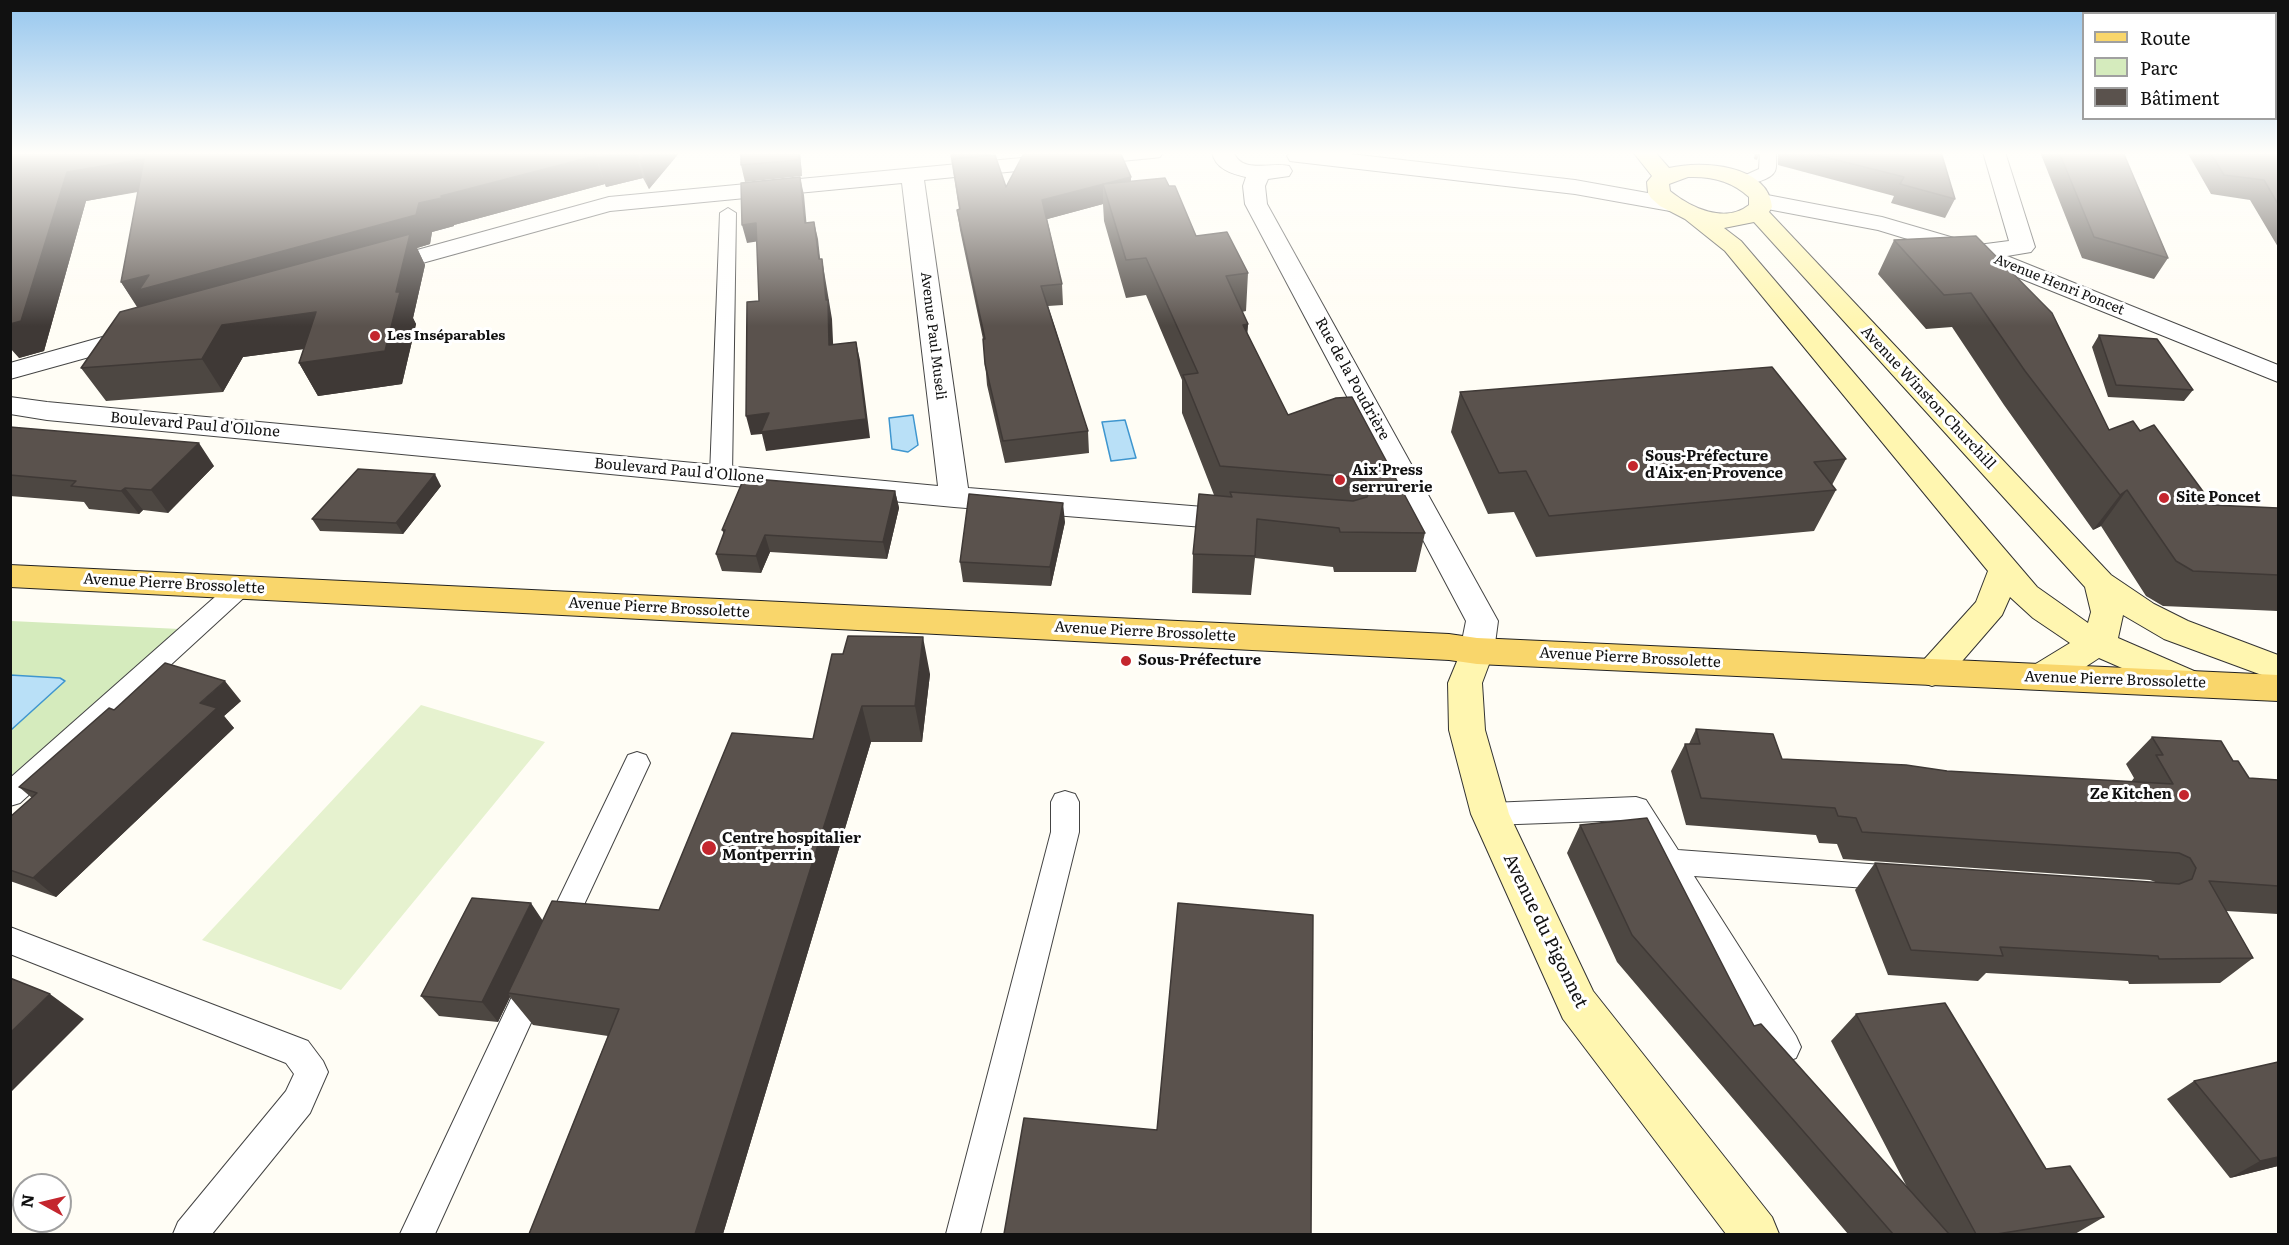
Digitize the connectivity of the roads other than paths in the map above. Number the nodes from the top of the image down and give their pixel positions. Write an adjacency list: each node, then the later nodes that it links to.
1 (587, 210): 12 (street)
2 (917, 210): 19 (street, Avenue Paul Museli)
3 (1259, 210): 26 (street, Rue de la Poudrière)
4 (1682, 210): 5 (street); 21 (street)
5 (1756, 210)
6 (1763, 210): 23 (street, Avenue Winston Churchill)
7 (1782, 210): 11 (street, Avenue Henri Poncet)
8 (2012, 210): 10 (street)
9 (728, 213): 18 (lane)
10 (2023, 247): 11 (street); 13 (street)
11 (1978, 253): 13 (street, Avenue Henri Poncet)
12 (357, 274)
13 (2066, 288): 16 (street, Avenue Henri Poncet)
14 (160, 329): 15 (street)
15 (10, 371)
16 (2278, 374)
17 (10, 405): 18 (street, Boulevard Paul d'Ollone)
18 (721, 475): 19 (street, Boulevard Paul d'Ollone)
19 (954, 497): 20 (street, Boulevard Paul d'Ollone)
20 (1264, 522)
21 (2005, 568): 25 (street); 28 (street)
22 (10, 576): 24 (main road, Avenue Pierre Brossolette)
23 (2100, 583): 25 (street, Avenue Winston Churchill); 27 (street, Avenue Winston Churchill)
24 (241, 587): 26 (main road, Avenue Pierre Brossolette); 33 (lane)
25 (2097, 644): 29 (street); 30 (street)
26 (1477, 651): 28 (main road, Avenue Pierre Brossolette); 35 (street, Avenue du Pigonnet)
27 (2278, 668)
28 (1932, 673): 29 (main road, Avenue Pierre Brossolette)
29 (2041, 677): 30 (main road, Avenue Pierre Brossolette)
30 (2189, 682): 31 (main road, Avenue Pierre Brossolette)
31 (2278, 688)
32 (638, 763): 41 (lane)
33 (10, 795)
34 (1065, 802): 42 (lane)
35 (1490, 814): 36 (lane); 43 (street, Avenue du Pigonnet)
36 (1670, 862): 37 (lane); 39 (lane)
37 (1926, 880)
38 (10, 940): 40 (lane)
39 (1785, 1047)
40 (190, 1234)
41 (417, 1234)
42 (963, 1234)
43 (1755, 1234)

